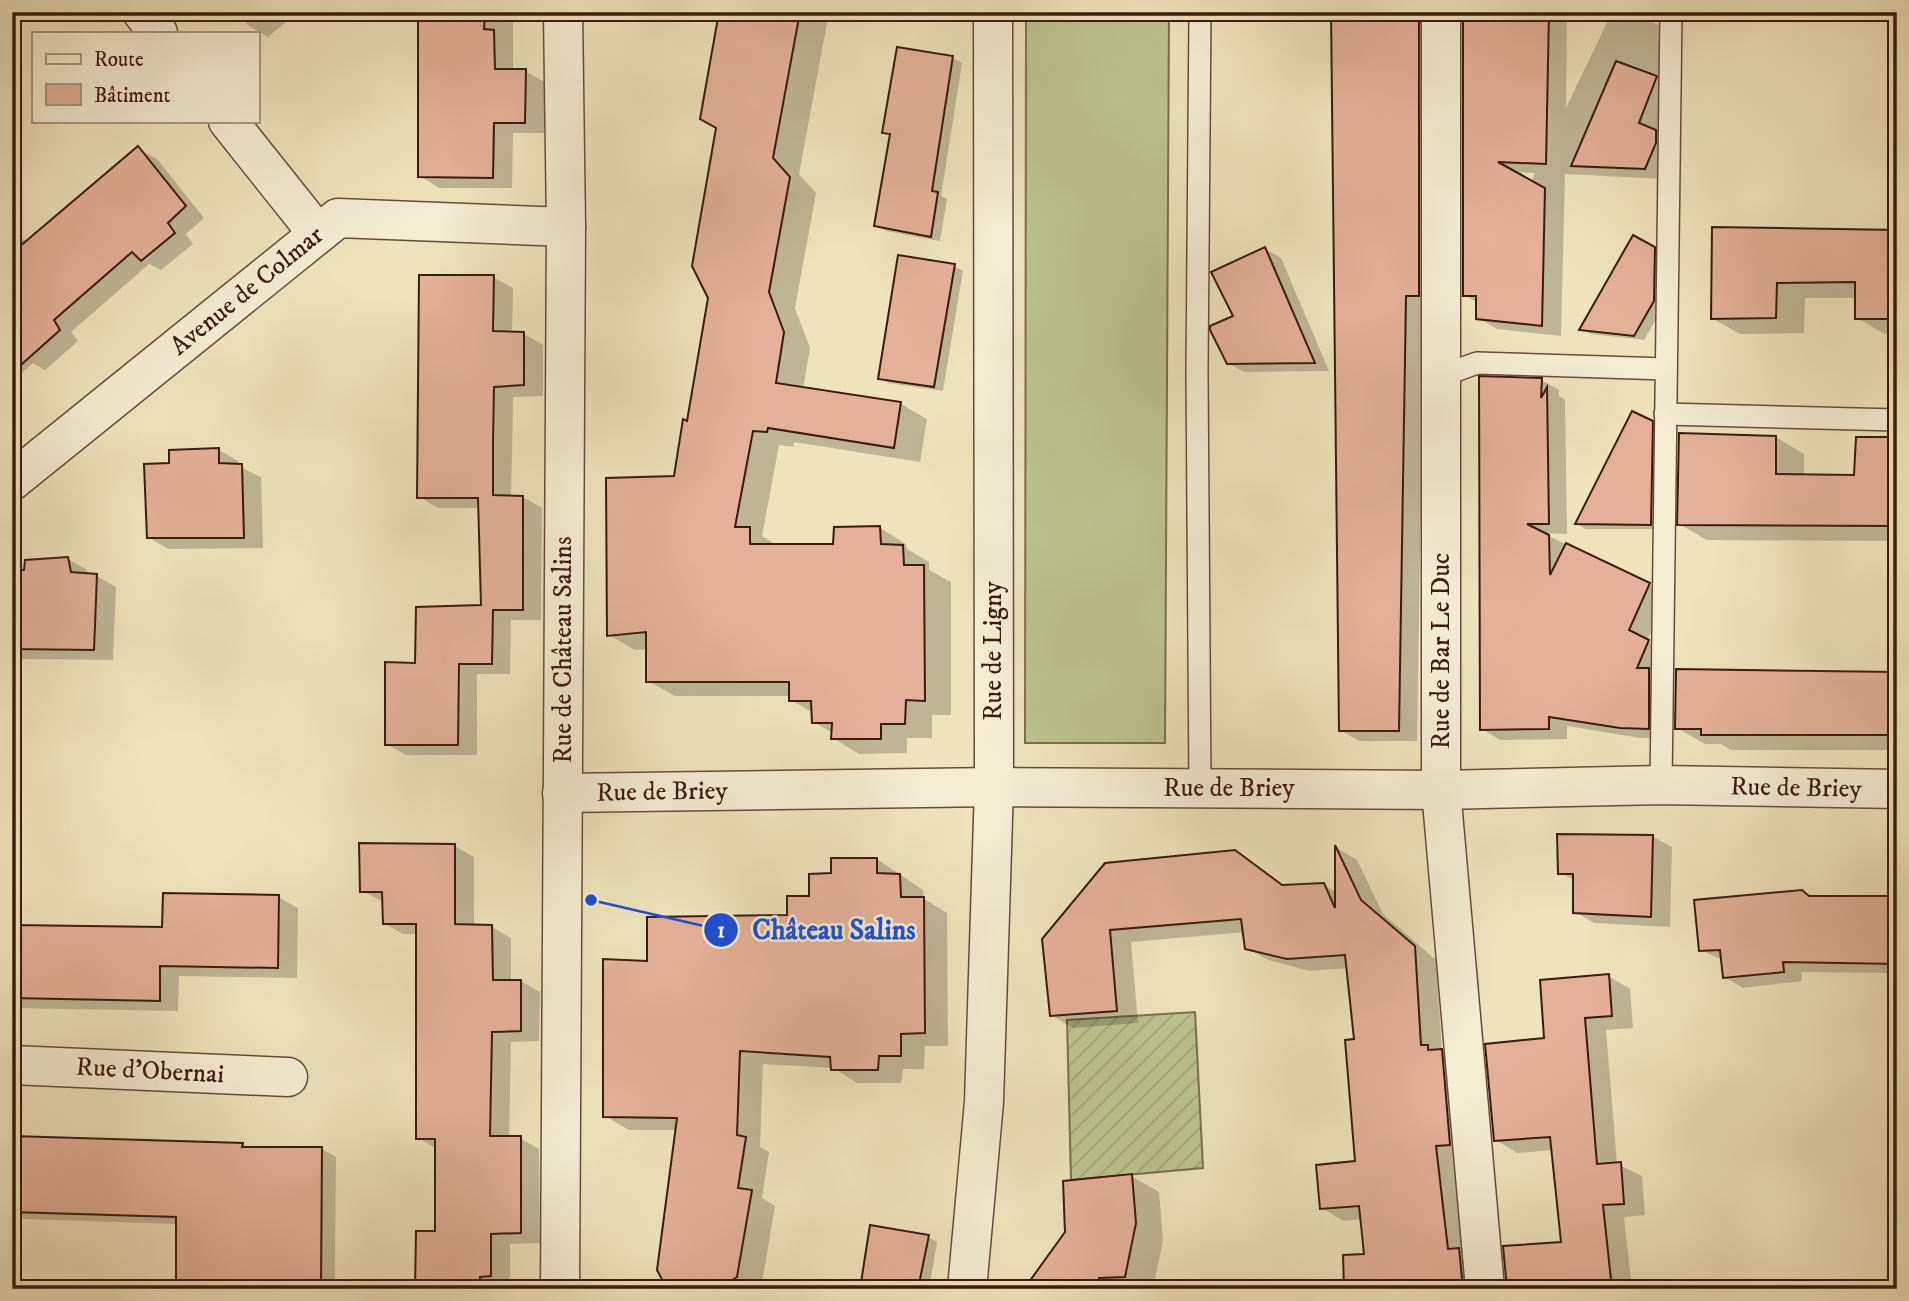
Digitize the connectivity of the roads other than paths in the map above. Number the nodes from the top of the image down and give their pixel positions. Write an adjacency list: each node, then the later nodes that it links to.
1 (142, 12): 7 (street)
2 (563, 12): 9 (street, Rue de Château Salins)
3 (993, 12): 17 (street, Rue de Ligny)
4 (1200, 12): 18 (lane)
5 (1441, 12): 12 (street, Rue de Bar Le Duc)
6 (1671, 12): 11 (lane)
7 (158, 32)
8 (229, 122): 10 (street)
9 (566, 227): 10 (street, Avenue de Colmar); 21 (street, Rue de Château Salins)
10 (318, 234): 15 (street, Avenue de Colmar)
11 (1666, 369): 12 (lane); 13 (lane)
12 (1441, 376): 20 (street, Rue de Bar Le Duc)
13 (1665, 414): 14 (lane); 16 (lane)
14 (1897, 420)
15 (12, 481)
16 (1661, 785): 19 (street, Rue de Briey); 20 (street, Rue de Briey)
17 (994, 787): 18 (street, Rue de Briey); 21 (street, Rue de Briey); 25 (street, Rue de Ligny)
18 (1200, 788): 20 (street, Rue de Briey)
19 (1897, 789)
20 (1441, 790): 26 (street, Rue de Bar Le Duc)
21 (562, 793): 24 (street, Rue de Château Salins)
22 (12, 1065): 23 (street, Rue d'Obernai)
23 (288, 1077)
24 (560, 1289)
25 (967, 1289)
26 (1485, 1289)

